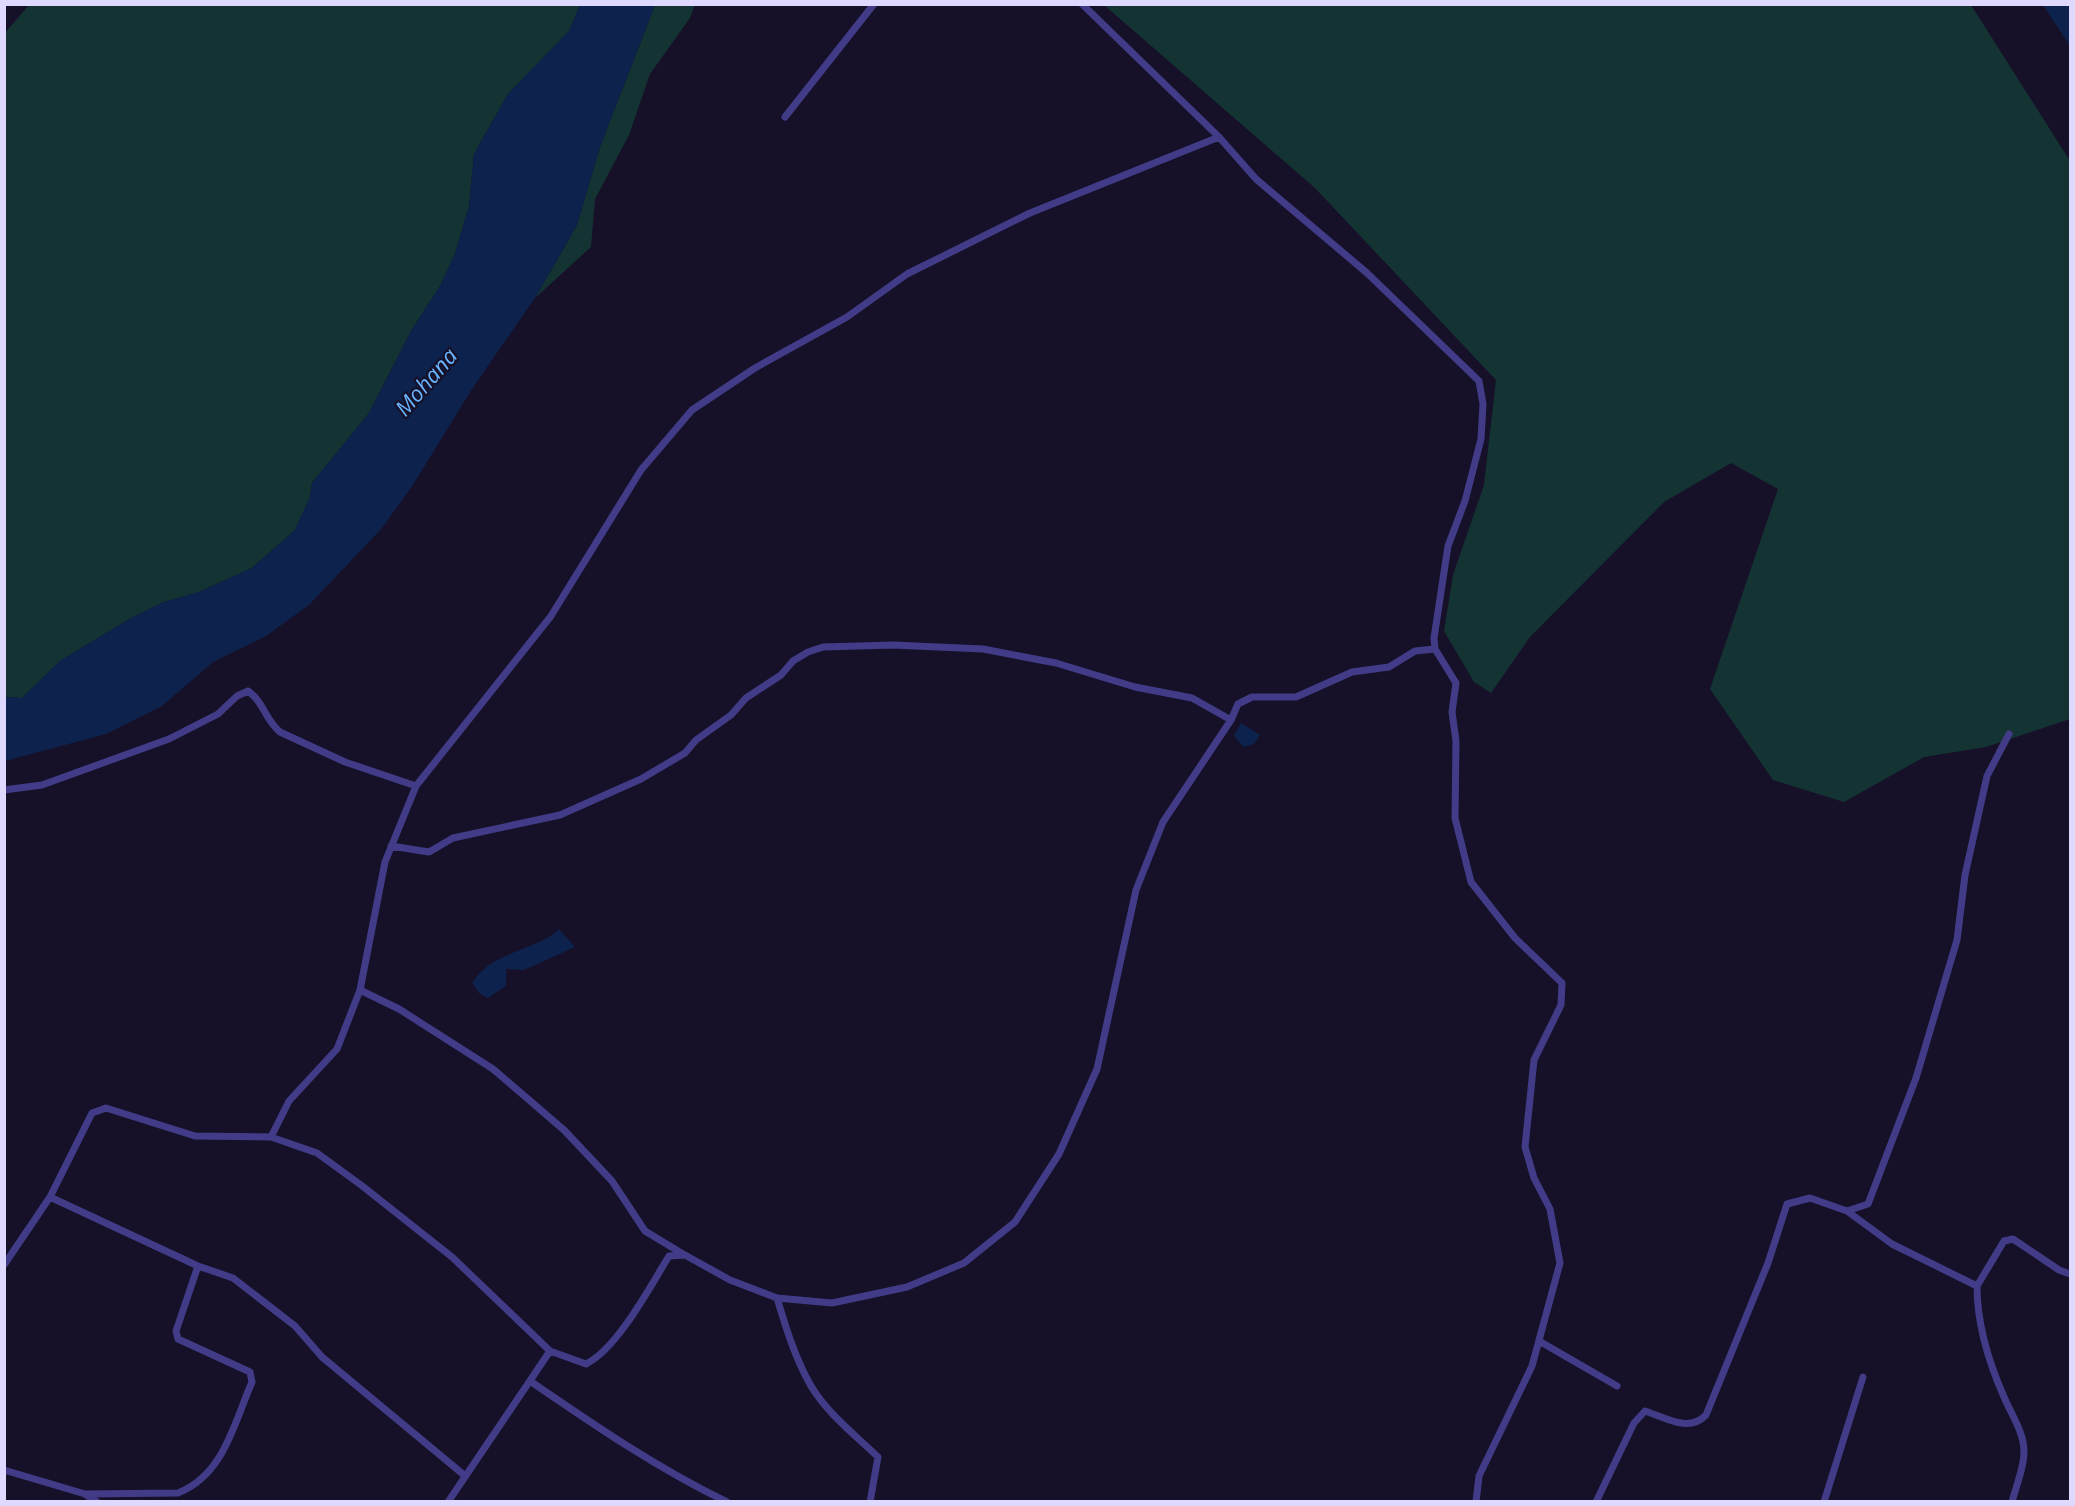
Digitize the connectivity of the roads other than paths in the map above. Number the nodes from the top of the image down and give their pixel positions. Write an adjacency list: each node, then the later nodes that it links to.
1 (874, 4): 3 (street)
2 (1082, 4): 4 (street)
3 (785, 117)
4 (1219, 137): 5 (street); 8 (street)
5 (1436, 649): 6 (street); 21 (street)
6 (1231, 720): 10 (street); 20 (street)
7 (2009, 734): 14 (street)
8 (416, 786): 9 (street); 10 (street)
9 (4, 790)
10 (391, 846): 11 (street)
11 (360, 990): 12 (street); 15 (street)
12 (271, 1137): 13 (street); 22 (street)
13 (50, 1197): 16 (street); 17 (street)
14 (1847, 1211): 19 (street); 34 (street)
15 (685, 1255): 20 (street); 22 (street)
16 (4, 1265)
17 (198, 1266): 27 (street); 28 (street)
18 (2070, 1274): 19 (street)
19 (1977, 1286): 36 (street)
20 (777, 1298): 32 (street)
21 (1539, 1341): 25 (street); 33 (street)
22 (550, 1351): 24 (street)
23 (1863, 1377): 35 (street)
24 (530, 1381): 27 (street); 31 (street)
25 (1617, 1386)
26 (4, 1470): 28 (street)
27 (464, 1475): 30 (street)
28 (85, 1494): 29 (street)
29 (97, 1502)
30 (448, 1502)
31 (727, 1502)
32 (870, 1502)
33 (1476, 1502)
34 (1596, 1502)
35 (1824, 1502)
36 (2012, 1502)

